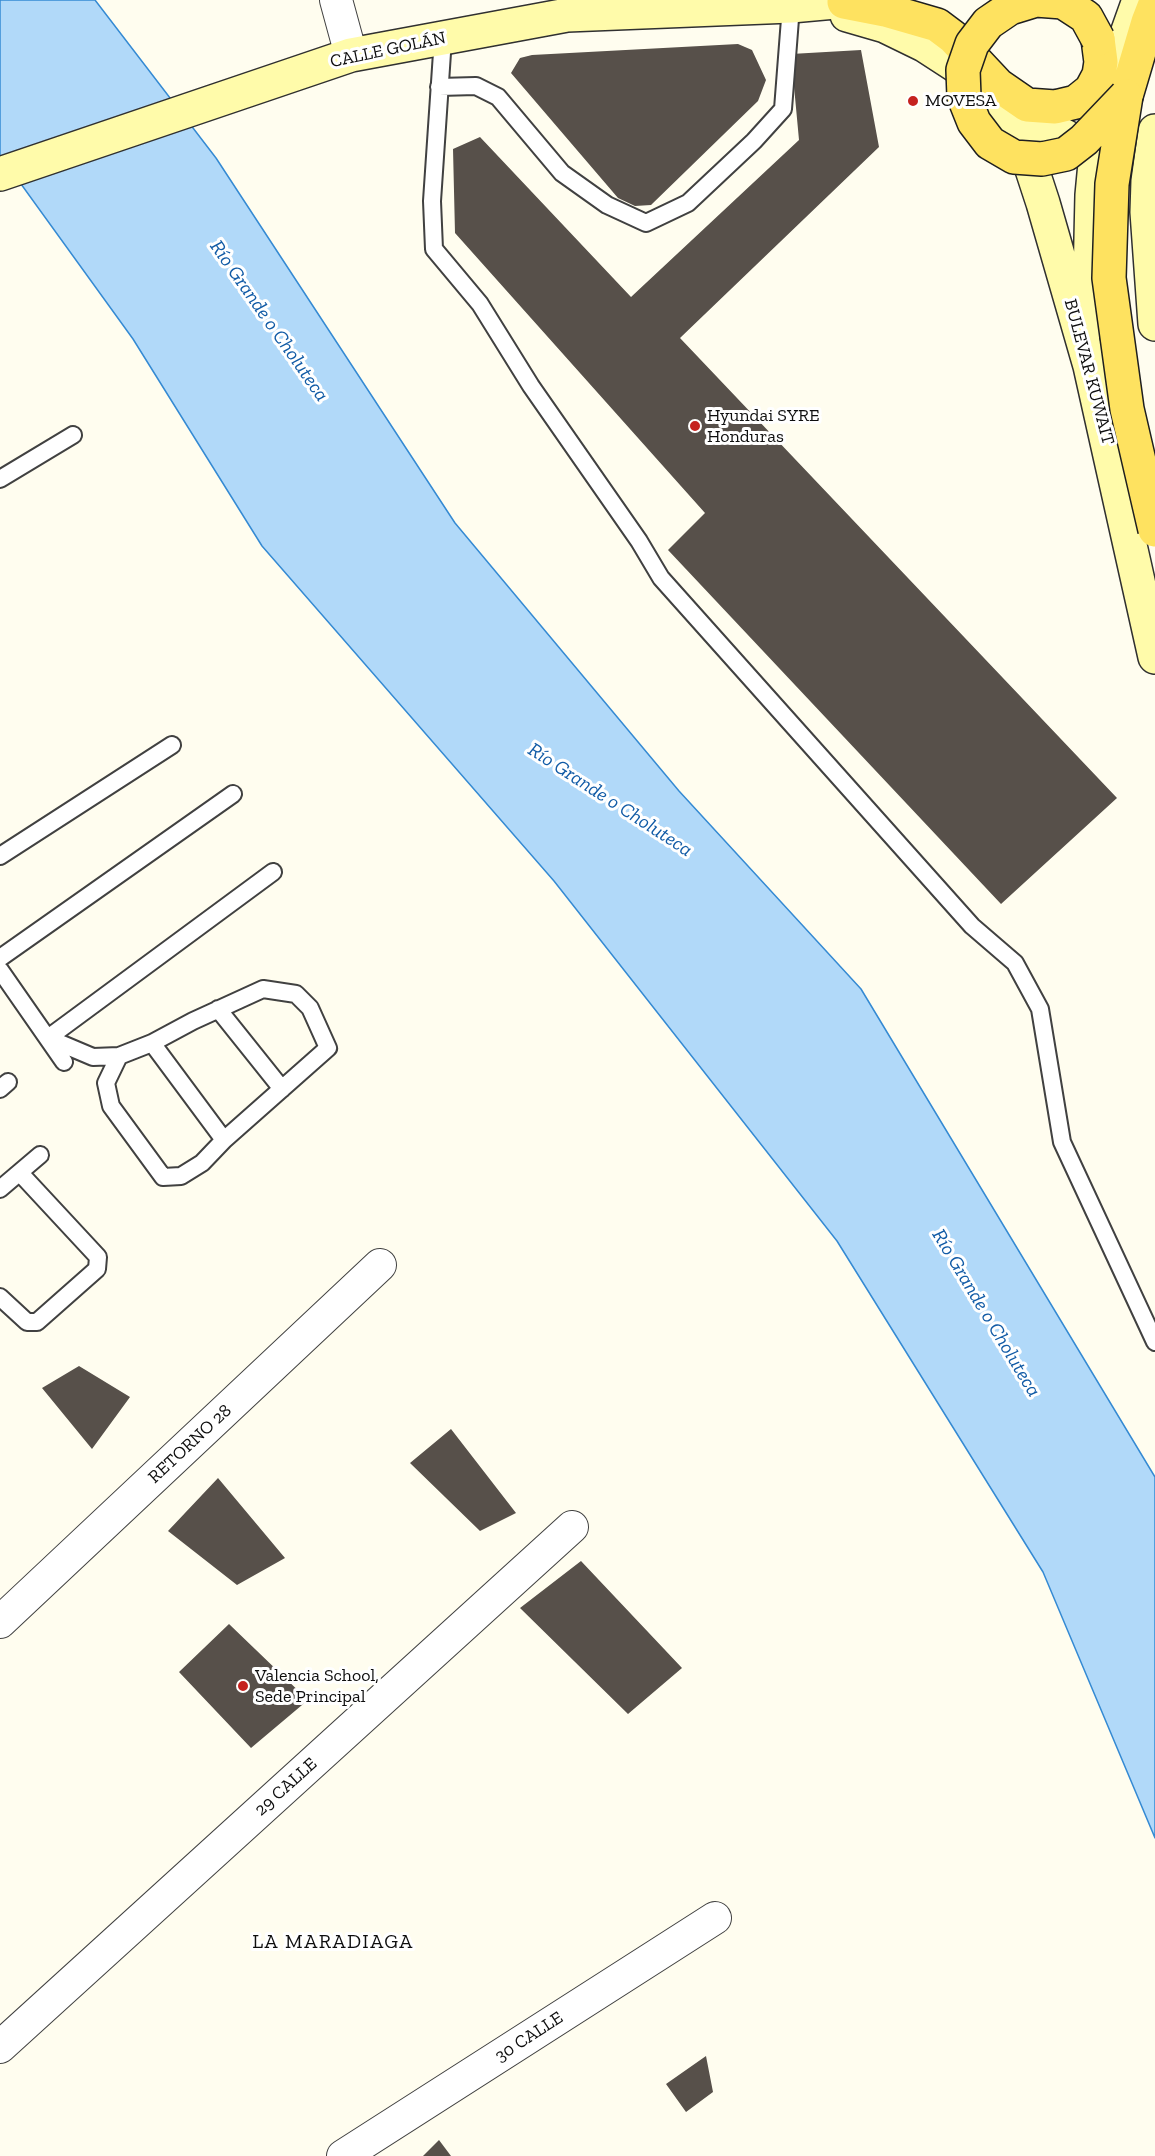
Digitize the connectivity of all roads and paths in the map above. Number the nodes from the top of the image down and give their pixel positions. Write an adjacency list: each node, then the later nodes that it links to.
1 (336, 0): 7 (street)
2 (1139, 0): 12 (main road)
3 (850, 1): 5 (main road, CALLE GOLÁN); 9 (main road, bridge)
4 (1155, 4): 9 (main road)
5 (792, 6): 6 (main road, CALLE GOLÁN); 8 (lane); 10 (main road, CALLE GOLÁN)
6 (443, 38): 7 (main road, CALLE GOLÁN); 8 (lane)
7 (339, 59): 13 (main road, CALLE GOLÁN)
8 (439, 87): 39 (lane)
9 (1126, 96): 19 (main road, bridge)
10 (993, 99): 12 (main road); 16 (main road, BULEVAR KUWAIT)
11 (1155, 131): 14 (main road)
12 (1096, 153): 14 (main road); 16 (main road)
13 (0, 174)
14 (1151, 182): 15 (main road)
15 (1155, 324)
16 (1090, 366): 20 (main road, BULEVAR KUWAIT)
17 (74, 435): 18 (lane)
18 (0, 479)
19 (1155, 530)
20 (1155, 657)
21 (172, 745): 23 (lane)
22 (233, 794): 25 (lane)
23 (0, 856)
24 (273, 872): 28 (lane)
25 (0, 958)
26 (0, 970): 28 (lane)
27 (218, 1009): 29 (lane); 32 (lane); 32 (lane)
28 (48, 1038): 30 (lane); 31 (lane)
29 (152, 1043): 30 (lane); 33 (lane)
30 (119, 1056): 33 (lane)
31 (64, 1062)
32 (282, 1089): 33 (lane)
33 (224, 1140)
34 (40, 1155): 35 (lane)
35 (20, 1173): 36 (lane); 38 (lane)
36 (0, 1190)
37 (380, 1265): 41 (street, RETORNO 28)
38 (0, 1297)
39 (1155, 1342)
40 (572, 1527): 43 (street, 29 CALLE)
41 (0, 1622)
42 (715, 1918): 44 (street, 30 CALLE)
43 (0, 2047)
44 (344, 2156)

